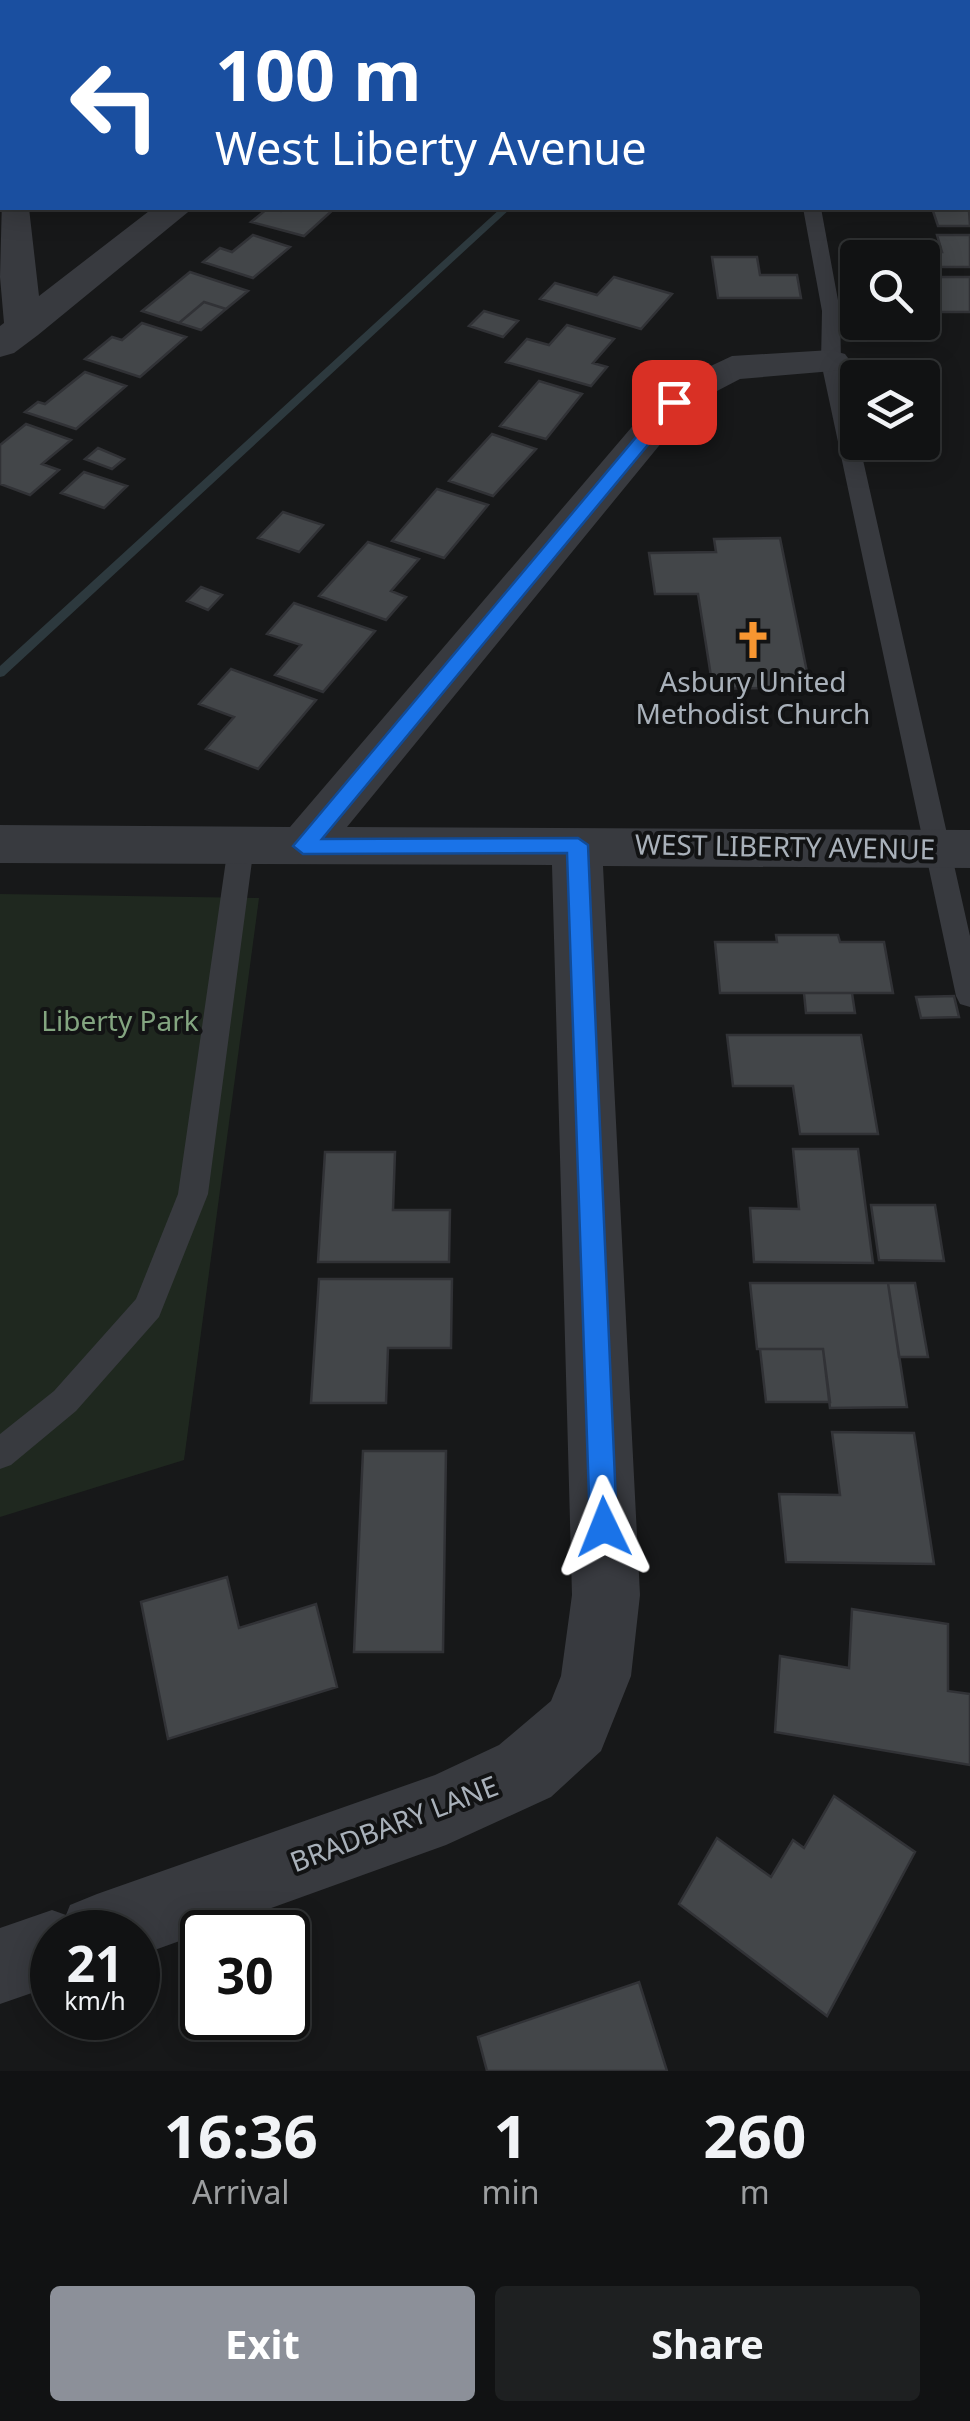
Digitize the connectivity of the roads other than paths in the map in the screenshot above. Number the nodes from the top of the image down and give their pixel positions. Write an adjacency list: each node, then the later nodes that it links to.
1 (12, 210): 4 (street)
2 (171, 210): 5 (street)
3 (812, 210): 6 (lane)
4 (10, 272): 5 (street)
5 (12, 336)
6 (831, 362): 10 (street); 11 (lane)
7 (0, 844): 9 (street, WEST LIBERTY AVENUE)
8 (578, 845): 10 (street, WEST LIBERTY AVENUE); 11 (street, WEST LIBERTY AVENUE); 14 (street, BRADBARY LANE)
9 (241, 846): 10 (street, WEST LIBERTY AVENUE); 13 (lane)
10 (303, 846)
11 (954, 848): 12 (lane)
12 (970, 996)
13 (0, 1454)
14 (160, 1910)
15 (30, 1956): 16 (street)
16 (0, 1966)

